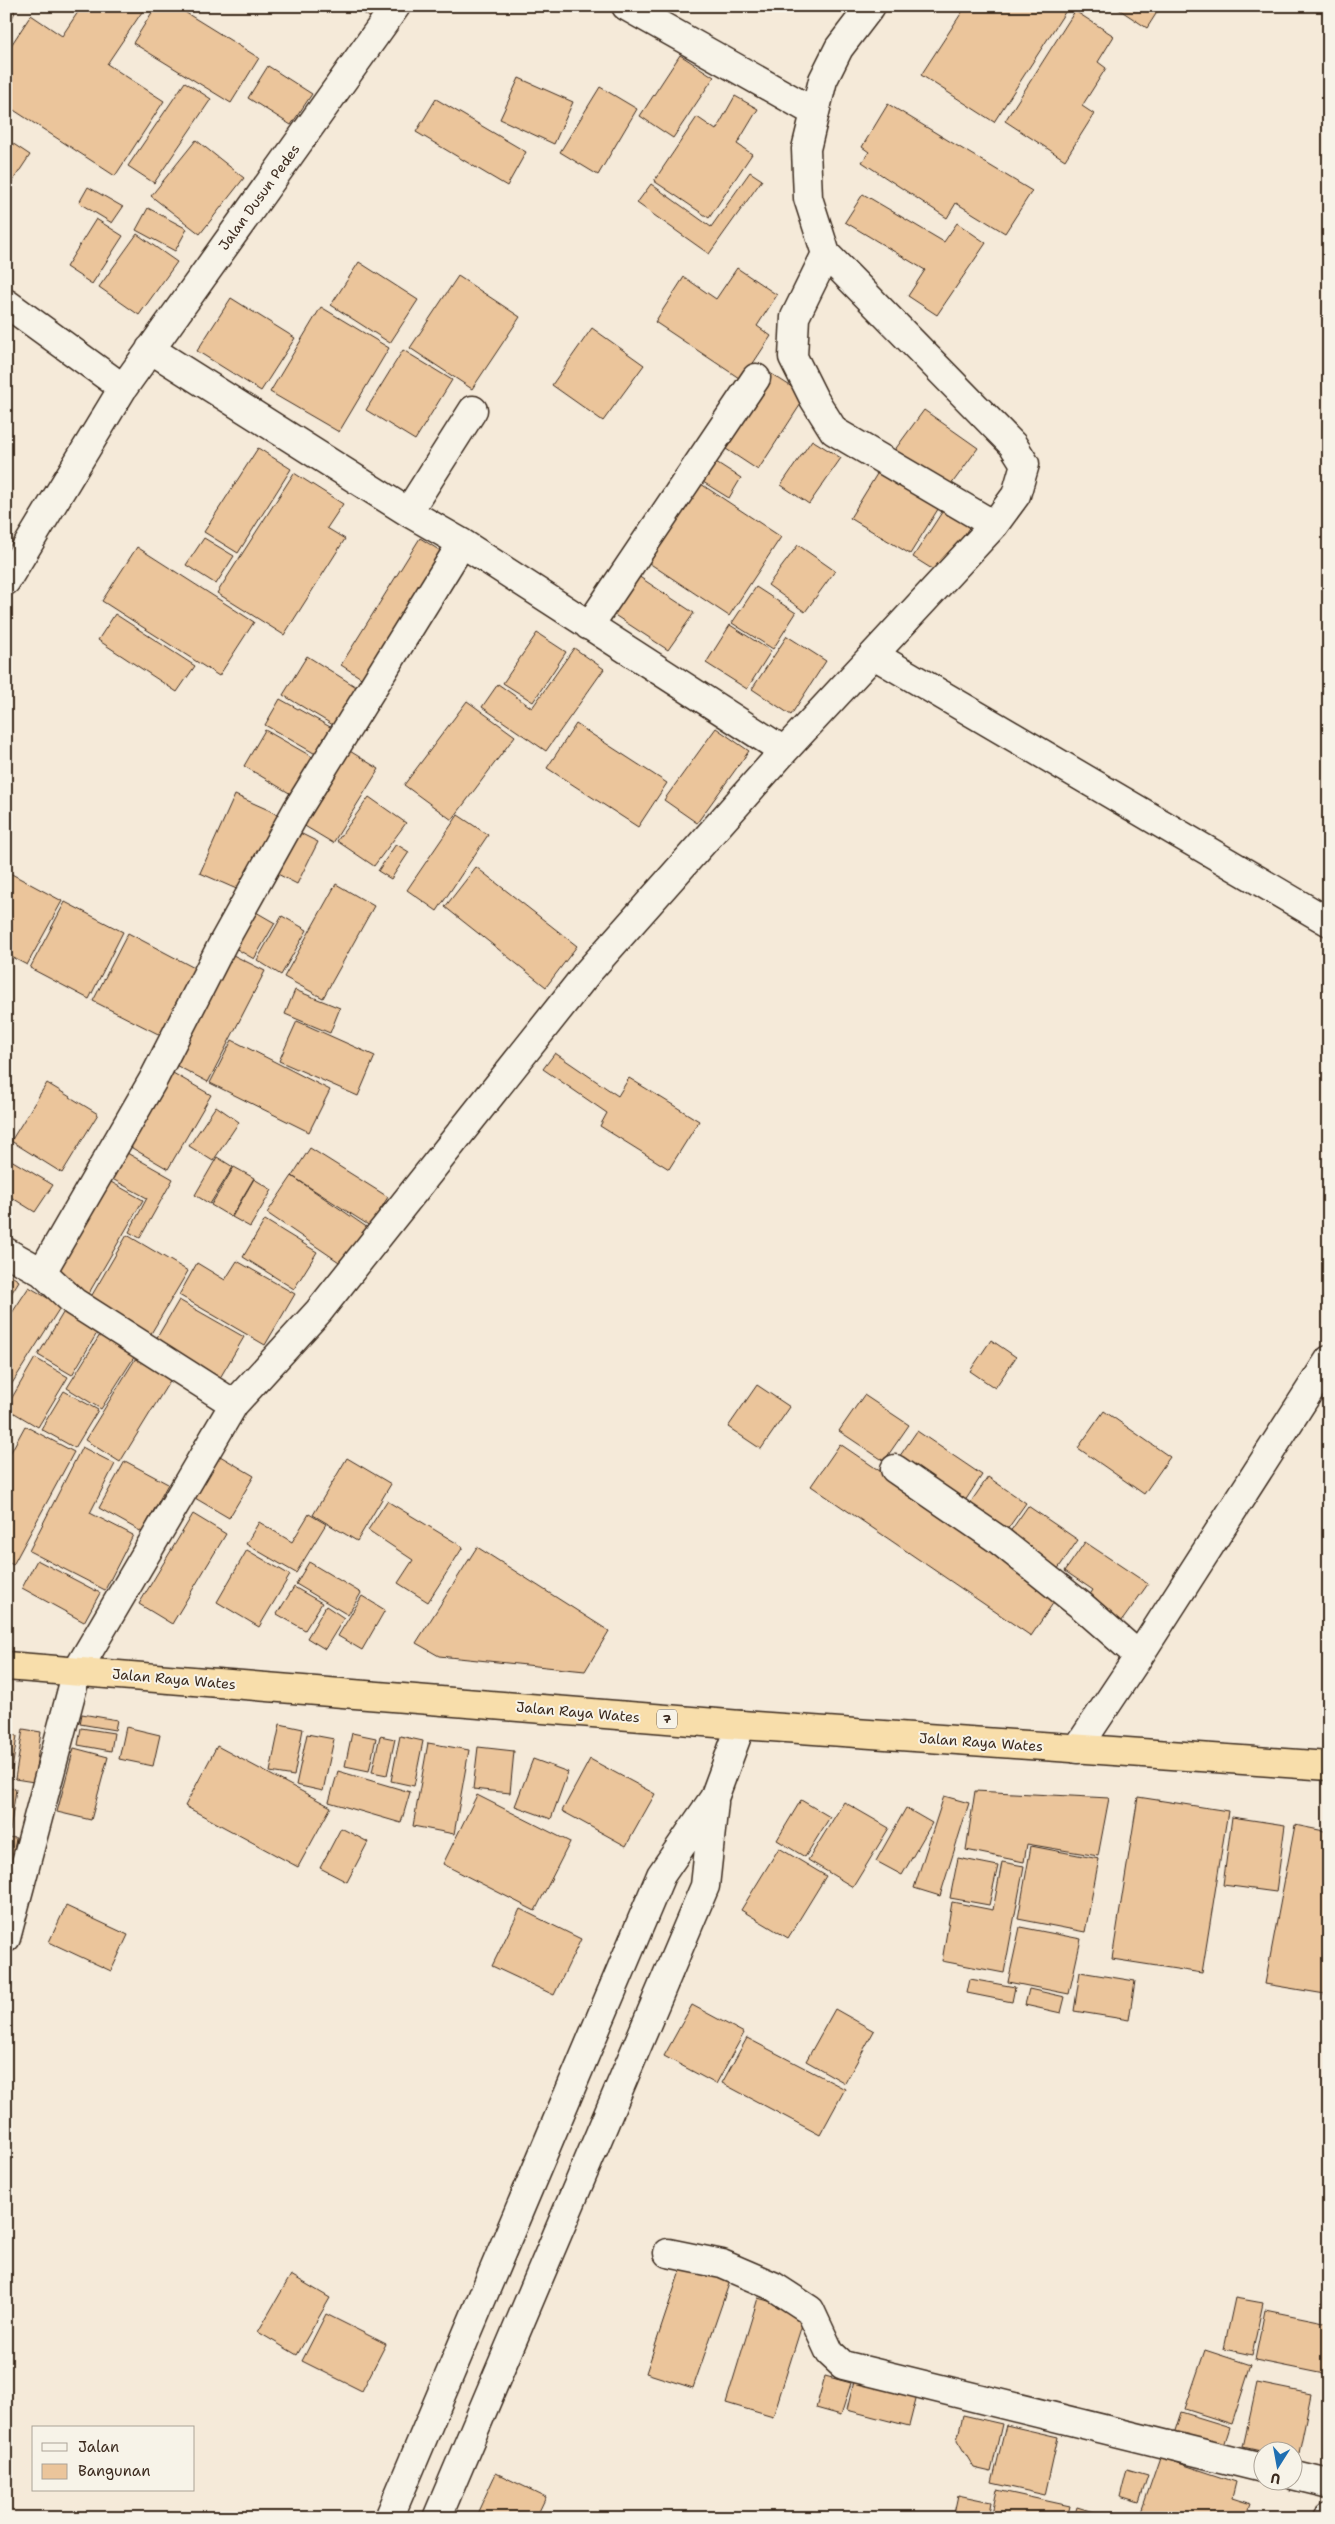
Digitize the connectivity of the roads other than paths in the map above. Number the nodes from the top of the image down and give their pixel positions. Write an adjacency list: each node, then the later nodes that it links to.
1 (396, 6): 7 (street, Jalan Dusun Pedes)
2 (626, 6): 4 (street)
3 (871, 6): 4 (street)
4 (814, 112): 5 (street)
5 (826, 254): 12 (street); 12 (street)
6 (6, 303): 9 (street)
7 (150, 349): 9 (street, Jalan Dusun Pedes); 11 (street)
8 (756, 378): 15 (street)
9 (123, 388): 14 (street, Jalan Dusun Pedes)
10 (474, 410): 11 (street)
11 (408, 512): 13 (street)
12 (994, 525): 16 (street)
13 (462, 543): 15 (street); 20 (street)
14 (6, 581)
15 (589, 626): 17 (street)
16 (874, 655): 17 (street); 18 (street)
17 (784, 751): 22 (street)
18 (1329, 922)
19 (6, 1252): 20 (street)
20 (42, 1272): 22 (street)
21 (1329, 1360): 24 (street)
22 (234, 1404): 26 (street)
23 (896, 1469): 24 (street)
24 (1139, 1656): 28 (street)
25 (6, 1666): 26 (highway, Jalan Raya Wates / 7)
26 (77, 1671): 27 (highway, Jalan Raya Wates / 7); 31 (street)
27 (741, 1726): 28 (highway, Jalan Raya Wates / 7); 30 (street)
28 (1076, 1749): 29 (highway, Jalan Raya Wates / 7)
29 (1329, 1766)
30 (714, 1798): 36 (street); 37 (street)
31 (6, 1938)
32 (668, 2253): 33 (street)
33 (1252, 2466)
34 (1302, 2477): 35 (street)
35 (1329, 2484)
36 (389, 2518)
37 (437, 2518)

